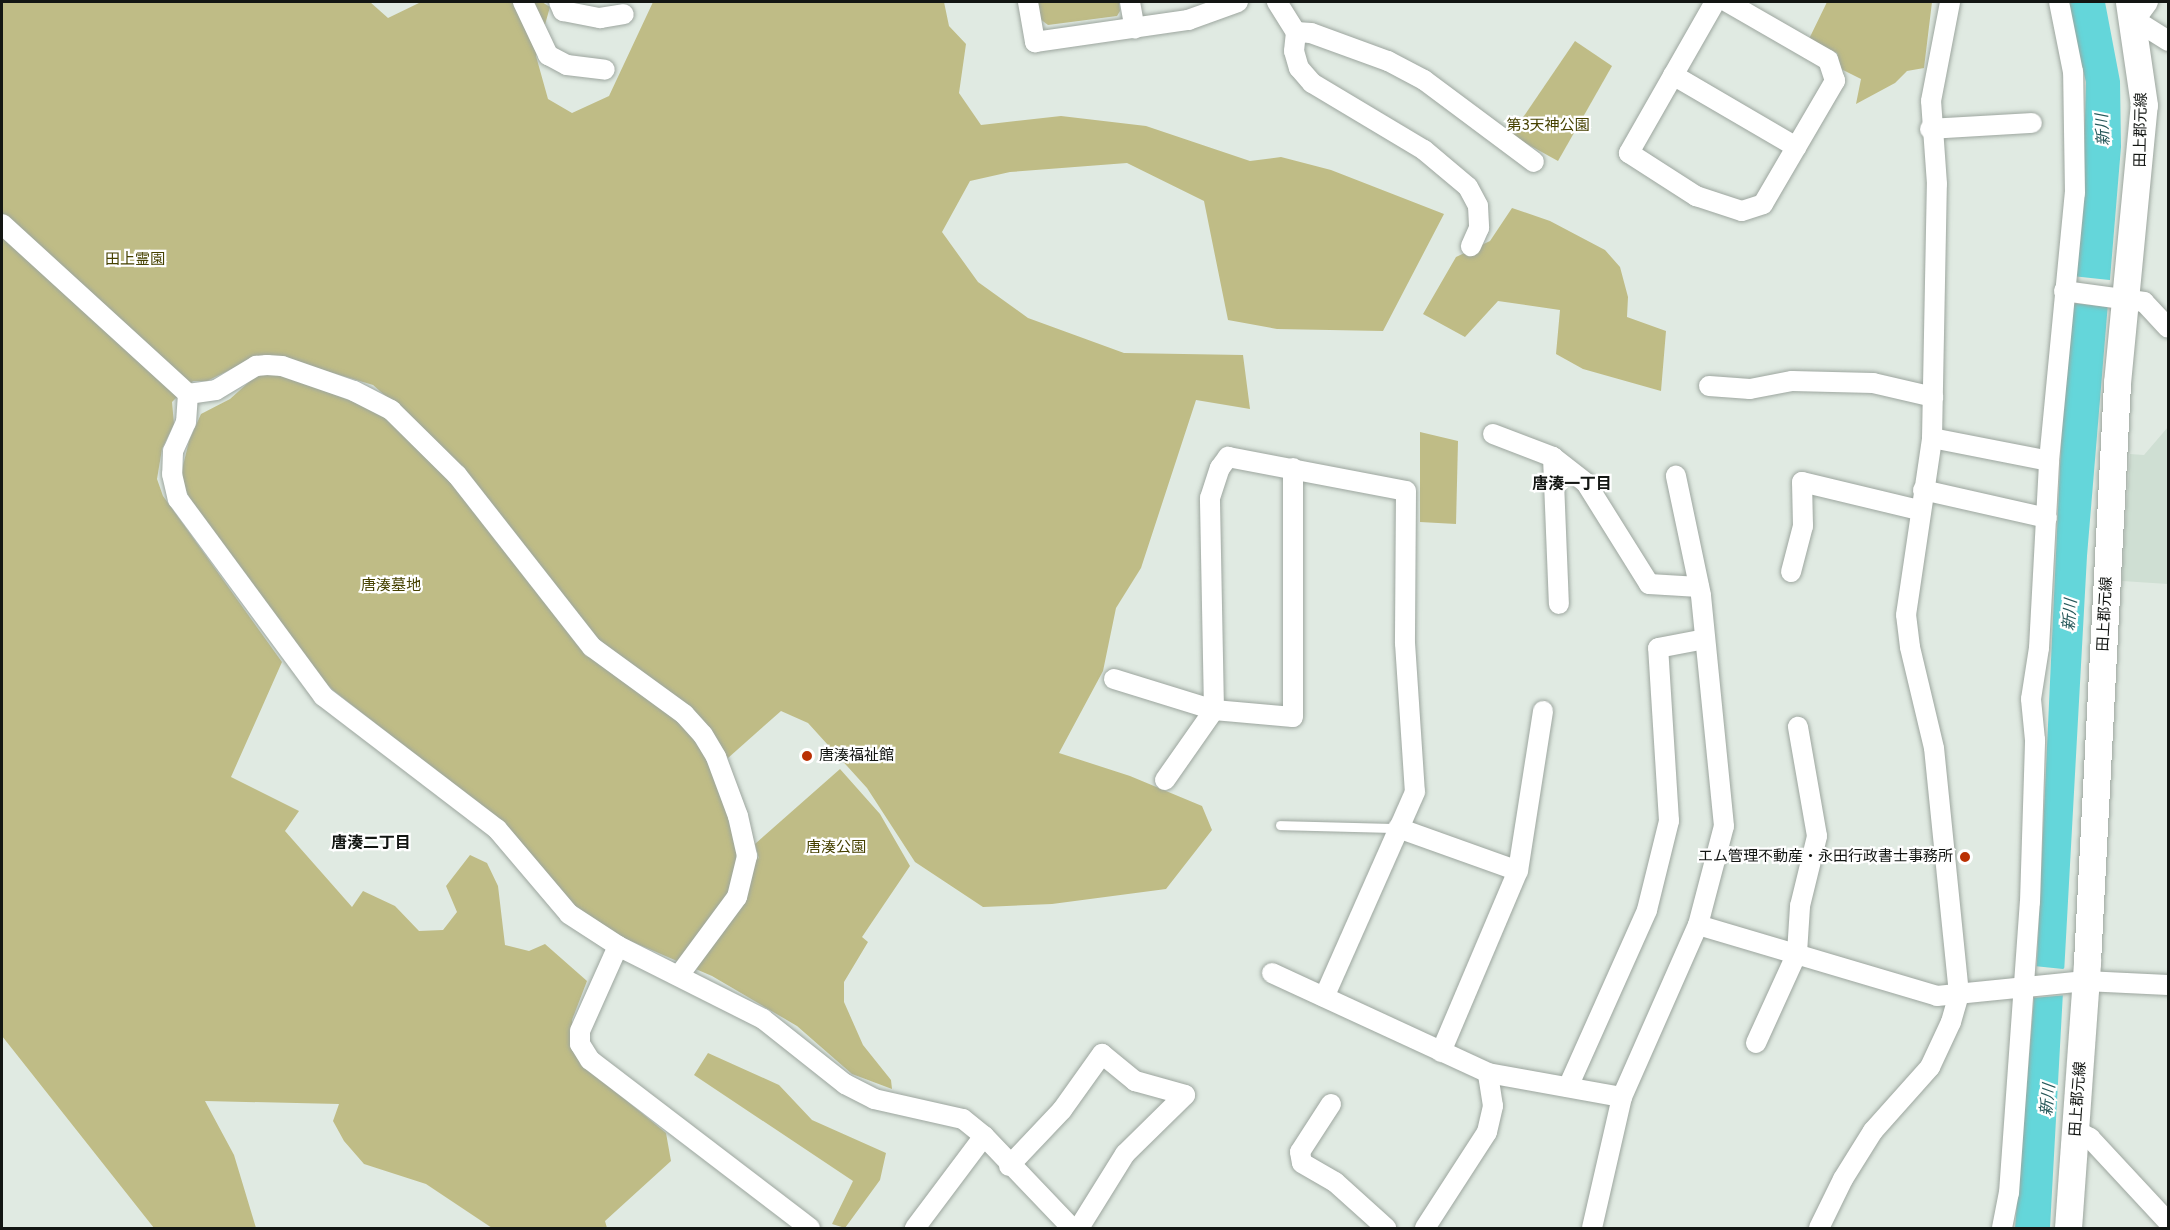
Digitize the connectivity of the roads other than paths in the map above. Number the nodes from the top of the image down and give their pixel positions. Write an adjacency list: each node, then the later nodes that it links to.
1 (523, 2): 16 (street)
2 (559, 2): 12 (street)
3 (1028, 2): 13 (street)
4 (1130, 2): 13 (street)
5 (1238, 2): 13 (street)
6 (1277, 2): 14 (street)
7 (1715, 2): 17 (street)
8 (1727, 2): 20 (street)
9 (1950, 2): 19 (street)
10 (2059, 2): 24 (street)
11 (2137, 8): 15 (street); 25 (street, 田上郡元線)
12 (624, 14)
13 (1135, 29)
14 (1296, 32): 21 (street); 23 (street)
15 (2169, 41)
16 (605, 70)
17 (1673, 75): 20 (street); 20 (street)
18 (2031, 123): 19 (street)
19 (1930, 129): 29 (street)
20 (1796, 147)
21 (1534, 162)
22 (2, 224): 28 (street)
23 (1471, 246)
24 (2064, 291): 25 (street); 33 (street)
25 (2125, 297): 26 (street); 56 (street, 田上郡元線)
26 (2169, 328)
27 (1709, 386): 29 (street)
28 (188, 394): 52 (street); 54 (street)
29 (1933, 397): 31 (street)
30 (1493, 434): 32 (street)
31 (1932, 438): 33 (street); 36 (street)
32 (1553, 457): 40 (street); 41 (street)
33 (2049, 461): 38 (street)
34 (1293, 468): 44 (street); 44 (street); 49 (street)
35 (1676, 476): 40 (street)
36 (1923, 490): 37 (street); 38 (street)
37 (1919, 510): 39 (street); 59 (street)
38 (2047, 518): 58 (street)
39 (1791, 572)
40 (1699, 587): 42 (street)
41 (1559, 604)
42 (1705, 639): 51 (street); 64 (street)
43 (1114, 679): 44 (street)
44 (1214, 710): 47 (street)
45 (1543, 711): 50 (street)
46 (1798, 727): 53 (street)
47 (1165, 780)
48 (1280, 825): 49 (lane)
49 (1398, 828): 50 (street); 60 (street)
50 (1518, 871): 62 (street)
51 (1698, 925): 53 (street); 65 (street)
52 (618, 946): 54 (street); 72 (street)
53 (1797, 953): 59 (street); 61 (street)
54 (680, 974): 68 (street)
55 (1272, 974): 60 (street)
56 (2081, 982): 57 (street); 58 (street); 67 (street, 田上郡元線)
57 (2169, 985)
58 (2023, 987): 59 (street); 78 (street)
59 (1959, 994): 77 (street)
60 (1324, 996): 62 (street)
61 (1756, 1043)
62 (1441, 1052): 63 (street)
63 (1488, 1073): 64 (street); 75 (street)
64 (1568, 1087): 65 (street)
65 (1622, 1097): 76 (street)
66 (1331, 1104): 74 (street)
67 (2077, 1131): 70 (street); 79 (street, 田上郡元線)
68 (984, 1136): 69 (street); 73 (street)
69 (1009, 1166): 71 (street); 71 (street)
70 (2169, 1222)
71 (1069, 1227)
72 (810, 1228)
73 (915, 1228)
74 (1386, 1228)
75 (1425, 1228)
76 (1592, 1228)
77 (1819, 1228)
78 (2002, 1228)
79 (2068, 1228)

